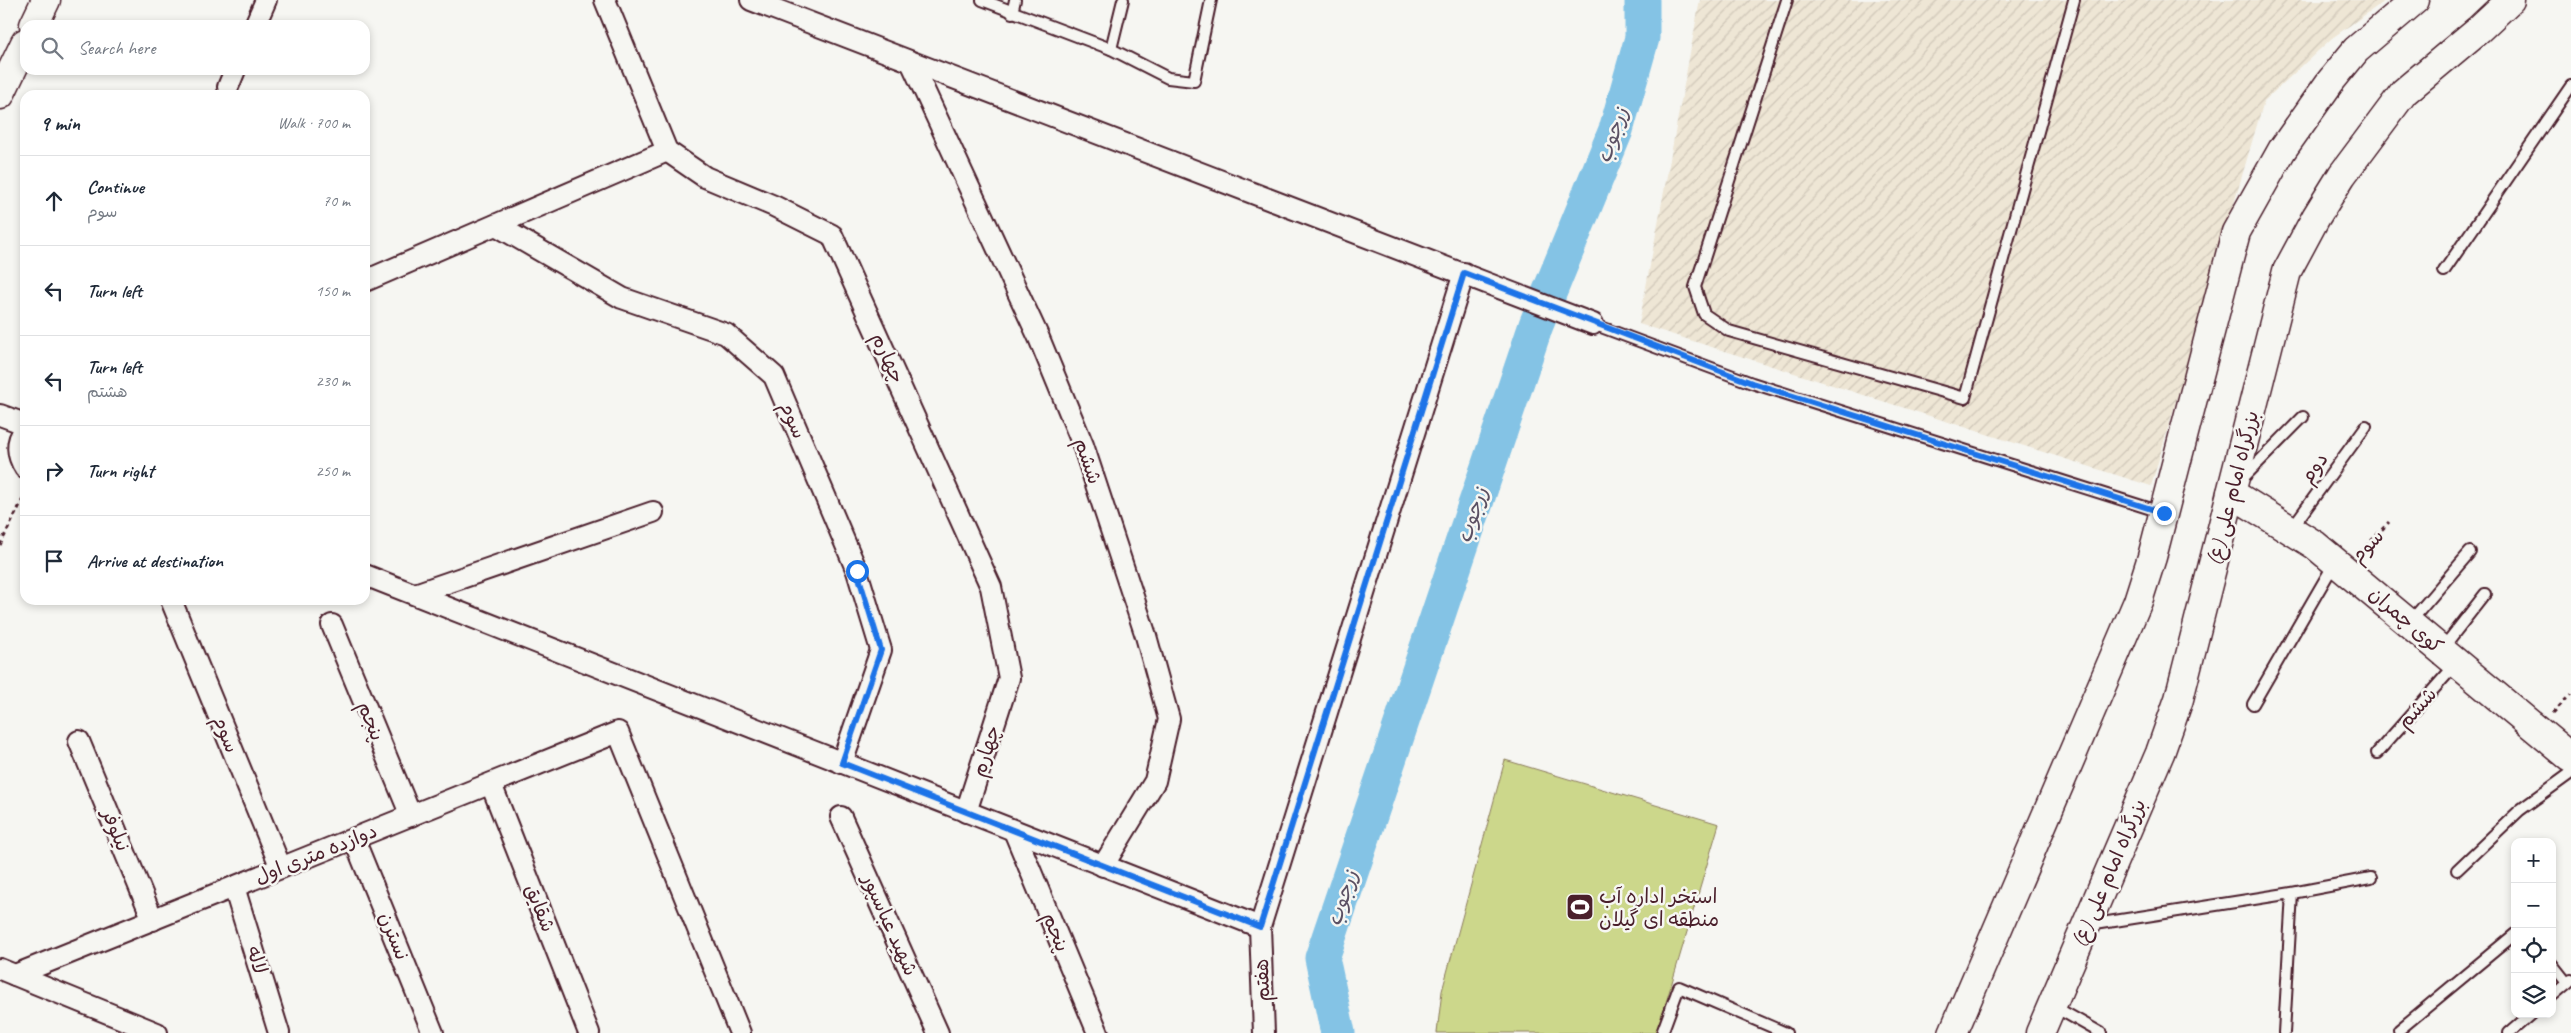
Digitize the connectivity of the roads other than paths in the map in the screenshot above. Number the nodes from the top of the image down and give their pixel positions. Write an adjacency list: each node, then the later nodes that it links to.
1 (46, 0): 14 (main road)
2 (266, 0): 15 (street)
3 (605, 0): 21 (street)
4 (751, 0): 18 (street)
5 (982, 0): 13 (lane)
6 (1015, 0): 13 (lane)
7 (1123, 0): 16 (lane)
8 (1211, 0): 16 (lane)
9 (1787, 0): 10 (lane)
10 (2074, 0)
11 (2415, 0): 35 (main road)
12 (2510, 0): 33 (main road, بزرگراه امام علی (ع))
13 (1012, 12): 16 (lane)
14 (36, 20)
15 (256, 20)
16 (1111, 49)
17 (20, 53): 20 (main road)
18 (912, 64): 24 (street); 58 (street, ششم)
19 (2571, 86): 23 (lane)
20 (0, 95)
21 (667, 151): 22 (street); 53 (street, چهارم)
22 (496, 225): 25 (street); 50 (street, سوم)
23 (2444, 271)
24 (1470, 275): 26 (street); 66 (street, هفتم)
25 (370, 279)
26 (1593, 324): 35 (lane)
27 (0, 414): 29 (street)
28 (2303, 416): 33 (lane)
29 (20, 422)
30 (2366, 426): 36 (lane, دوم)
31 (20, 439): 32 (street)
32 (14, 455)
33 (2231, 494): 36 (main road, کوی چمران); 65 (main road, بزرگراه امام علی (ع))
34 (653, 512): 40 (street)
35 (2164, 513): 85 (main road)
36 (2291, 530): 38 (main road, کوی چمران)
37 (2470, 552): 43 (lane)
38 (2341, 565): 43 (main road, کوی چمران); 46 (lane)
39 (370, 577): 40 (street)
40 (414, 594): 50 (street)
41 (2484, 594): 45 (lane)
42 (173, 605): 59 (street, سوم)
43 (2409, 622): 45 (main road, کوی چمران)
44 (332, 625): 54 (street, پنجم)
45 (2449, 657): 48 (lane, ششم); 49 (main road, کوی چمران)
46 (2253, 704)
47 (79, 741): 64 (street, نیلوفر)
48 (2377, 753)
49 (2571, 758)
50 (842, 763): 53 (street)
51 (2571, 773): 60 (lane)
52 (490, 784): 54 (street, دوازده متری اول); 78 (street, شقایق); 79 (street, دوازده متری اول)
53 (966, 812): 56 (street)
54 (411, 816): 57 (street, دوازده متری اول)
55 (841, 817): 80 (street, شهید عباسپور)
56 (1014, 831): 58 (street); 81 (street, پنجم)
57 (354, 839): 59 (street, دوازده متری اول); 77 (street, نسترن)
58 (1103, 866): 66 (street)
59 (281, 868): 62 (street, دوازده متری اول)
60 (2457, 870)
61 (2371, 878): 63 (lane)
62 (234, 887): 64 (street, دوازده متری اول); 76 (street, لاله)
63 (2292, 893): 65 (lane); 88 (lane)
64 (153, 920): 69 (street, دوازده متری اول)
65 (2086, 926): 72 (main road, بزرگراه امام علی (ع))
66 (1260, 927): 82 (street, هفتم)
67 (2511, 937): 74 (lane)
68 (2556, 968): 70 (lane)
69 (7, 972): 75 (street)
70 (2569, 981): 71 (lane)
71 (2556, 992)
72 (2052, 1006): 86 (main road, بزرگراه امام علی (ع)); 87 (lane)
73 (2526, 1018): 89 (lane)
74 (2400, 1030)
75 (157, 1033)
76 (279, 1033)
77 (434, 1033)
78 (589, 1033)
79 (740, 1033)
80 (938, 1033)
81 (1098, 1033)
82 (1264, 1033)
83 (1662, 1033): 84 (lane)
84 (1786, 1033)
85 (1953, 1033)
86 (2040, 1033)
87 (2101, 1033)
88 (2284, 1033)
89 (2509, 1033)

